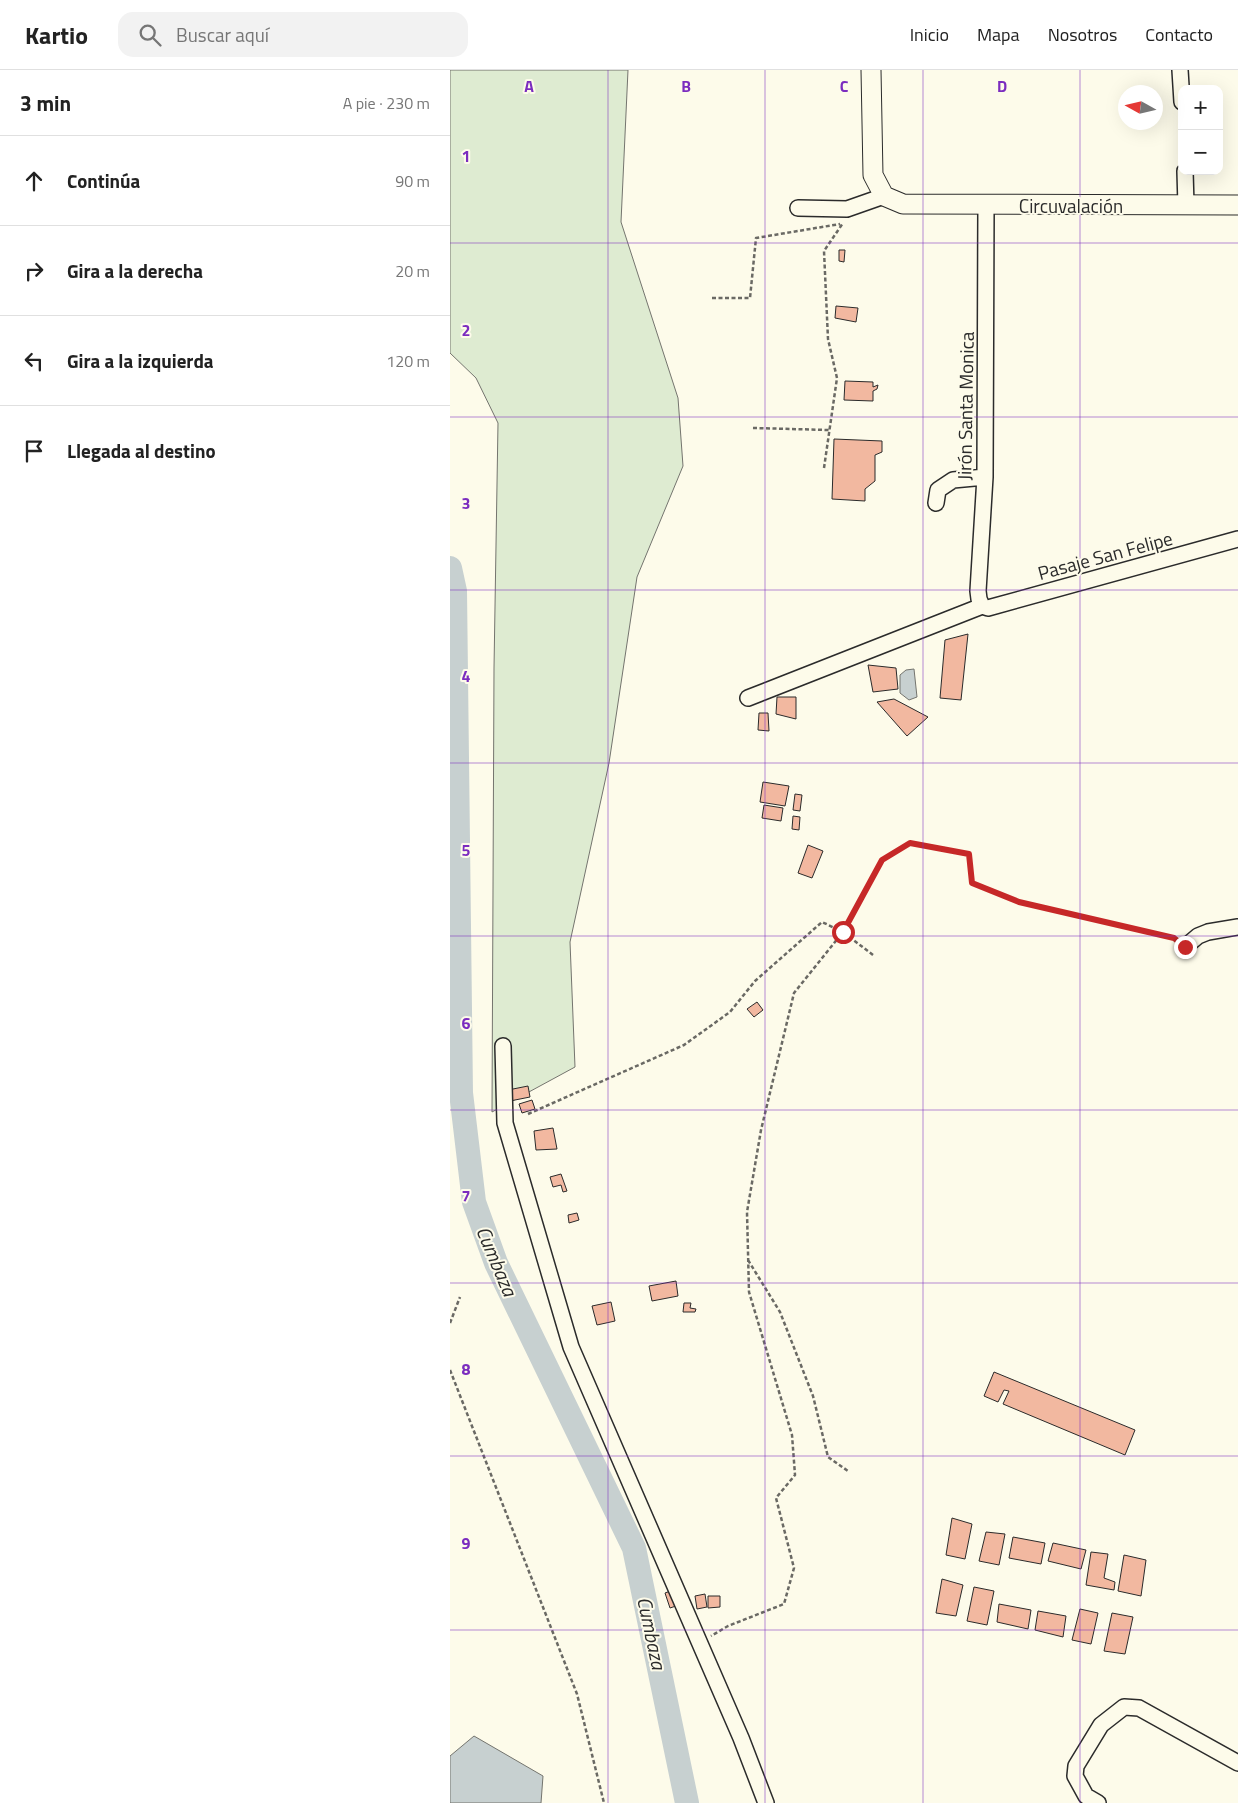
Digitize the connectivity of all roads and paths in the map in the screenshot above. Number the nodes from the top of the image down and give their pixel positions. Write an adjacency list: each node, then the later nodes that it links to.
1 (871, 70): 5 (main road)
2 (1180, 70): 3 (street)
3 (1181, 85)
4 (1185, 175): 8 (street)
5 (884, 196): 6 (main road, Circuvalación); 11 (street)
6 (986, 204): 8 (main road, Circuvalación); 16 (street, Jirón Santa Monica)
7 (1238, 205): 8 (main road, Circuvalación); 10 (street)
8 (1186, 206)
9 (798, 208): 11 (street)
10 (1238, 213)
11 (845, 216): 12 (path); 14 (path)
12 (712, 298)
13 (753, 428): 14 (path)
14 (830, 430): 15 (path)
15 (824, 468)
16 (985, 477): 17 (street); 19 (street, Jirón Santa Monica)
17 (936, 504)
18 (1238, 539): 19 (street, Pasaje San Felipe)
19 (982, 606): 20 (street, Pasaje San Felipe)
20 (748, 698)
21 (1238, 927): 23 (street)
22 (843, 932): 23 (path); 24 (path); 26 (path); 27 (path)
23 (1185, 947)
24 (873, 955)
25 (503, 1046): 32 (street)
26 (528, 1114)
27 (748, 1259): 31 (path); 32 (path)
28 (460, 1297): 29 (path)
29 (450, 1323)
30 (450, 1370): 34 (path)
31 (848, 1471)
32 (699, 1643): 35 (street)
33 (1238, 1763): 36 (street)
34 (604, 1803)
35 (766, 1803)
36 (1098, 1803)

